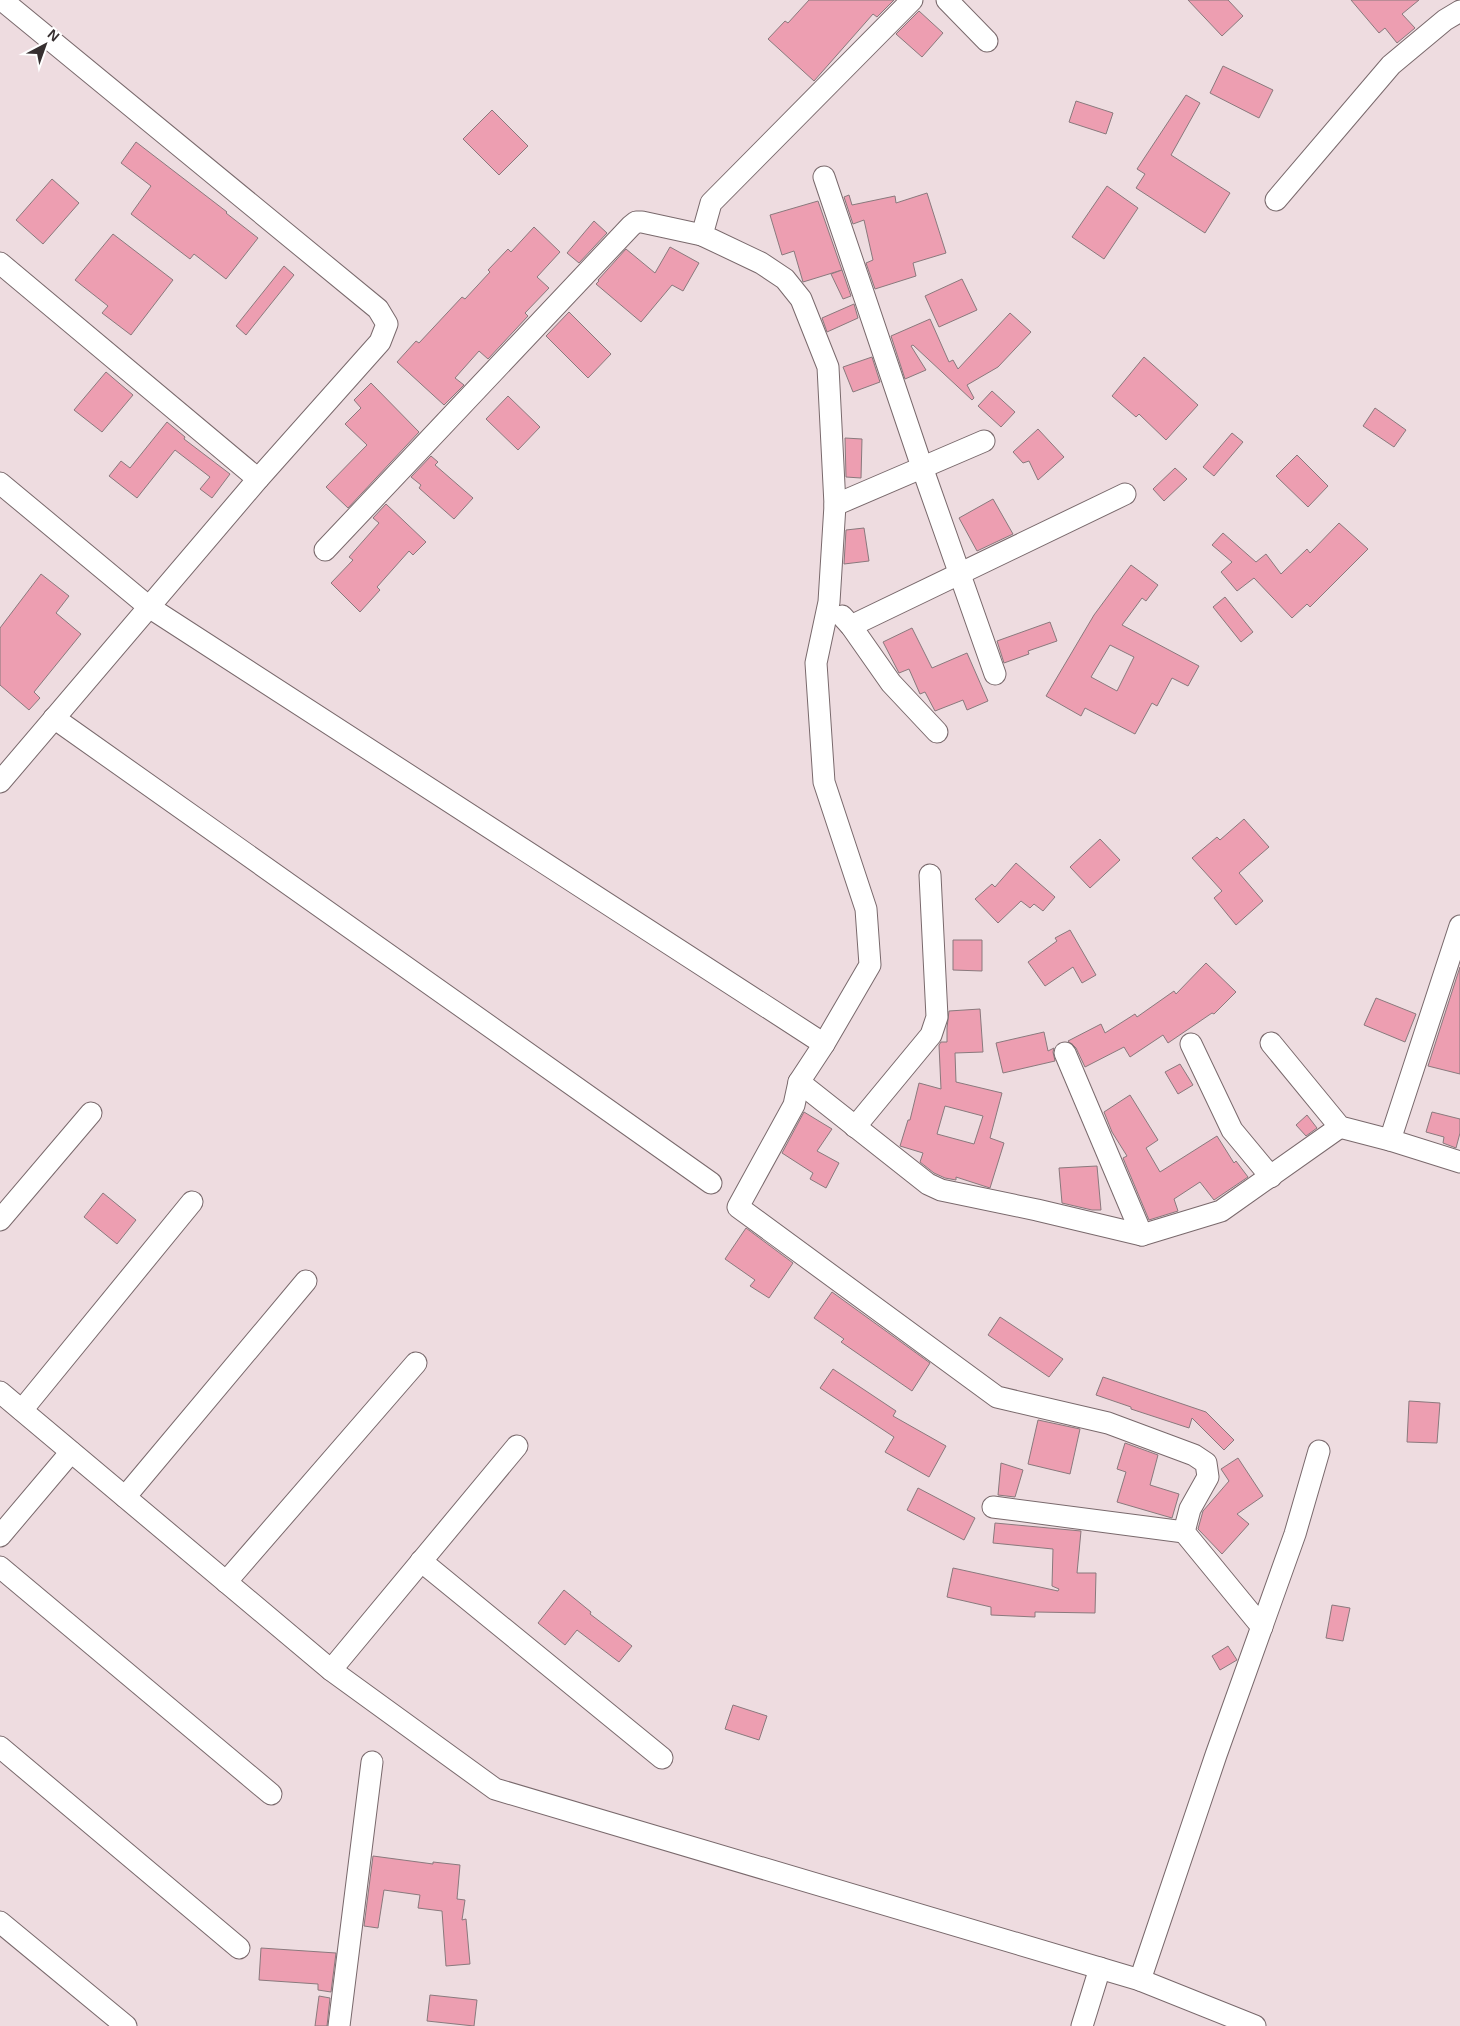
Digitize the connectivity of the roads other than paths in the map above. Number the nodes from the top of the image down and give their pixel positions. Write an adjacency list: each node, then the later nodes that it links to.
1 (2, 0): 12 (street)
2 (912, 0): 8 (street)
3 (948, 0): 5 (street)
4 (1460, 11): 7 (street)
5 (987, 41)
6 (824, 178): 11 (street)
7 (1276, 200)
8 (702, 235): 15 (street); 16 (street)
9 (0, 263): 12 (street)
10 (984, 441): 11 (street)
11 (922, 468): 15 (street); 17 (street)
12 (258, 479): 19 (street)
13 (0, 483): 19 (street)
14 (1125, 494): 17 (street)
15 (835, 505): 18 (street)
16 (325, 550)
17 (960, 573): 20 (street); 21 (street)
18 (829, 602): 20 (street); 28 (street)
19 (149, 607): 22 (street); 28 (street)
20 (851, 626): 23 (street)
21 (995, 674)
22 (54, 718): 24 (street); 38 (street)
23 (937, 732)
24 (4, 769)
25 (930, 875): 33 (street)
26 (1460, 926): 35 (street)
27 (1271, 1043): 34 (street)
28 (824, 1044): 31 (street)
29 (1191, 1044): 37 (street)
30 (1065, 1052): 41 (street)
31 (799, 1082): 33 (street); 51 (street)
32 (91, 1113): 40 (street)
33 (855, 1127): 41 (street)
34 (1340, 1128): 35 (street); 37 (street)
35 (1390, 1140): 36 (street)
36 (1460, 1162)
37 (1271, 1177): 41 (street)
38 (711, 1183)
39 (192, 1202): 45 (street)
40 (0, 1220)
41 (1142, 1235)
42 (306, 1281): 49 (street)
43 (416, 1363): 55 (street)
44 (0, 1392): 45 (street)
45 (22, 1410): 48 (street)
46 (517, 1446): 53 (street)
47 (1320, 1451): 56 (street)
48 (71, 1452): 49 (street); 52 (street)
49 (125, 1497): 55 (street)
50 (993, 1507): 51 (street)
51 (1184, 1532): 56 (street)
52 (0, 1536)
53 (421, 1561): 57 (street); 59 (street)
54 (0, 1568): 61 (street)
55 (226, 1582): 57 (street)
56 (1262, 1627): 65 (street)
57 (330, 1670): 64 (street)
58 (0, 1747): 63 (street)
59 (662, 1758)
60 (372, 1762): 67 (street)
61 (271, 1794)
62 (0, 1922): 66 (street)
63 (239, 1948)
64 (1100, 1968): 65 (street); 68 (street)
65 (1140, 1980): 69 (street)
66 (126, 2026)
67 (339, 2026)
68 (1082, 2026)
69 (1255, 2026)

